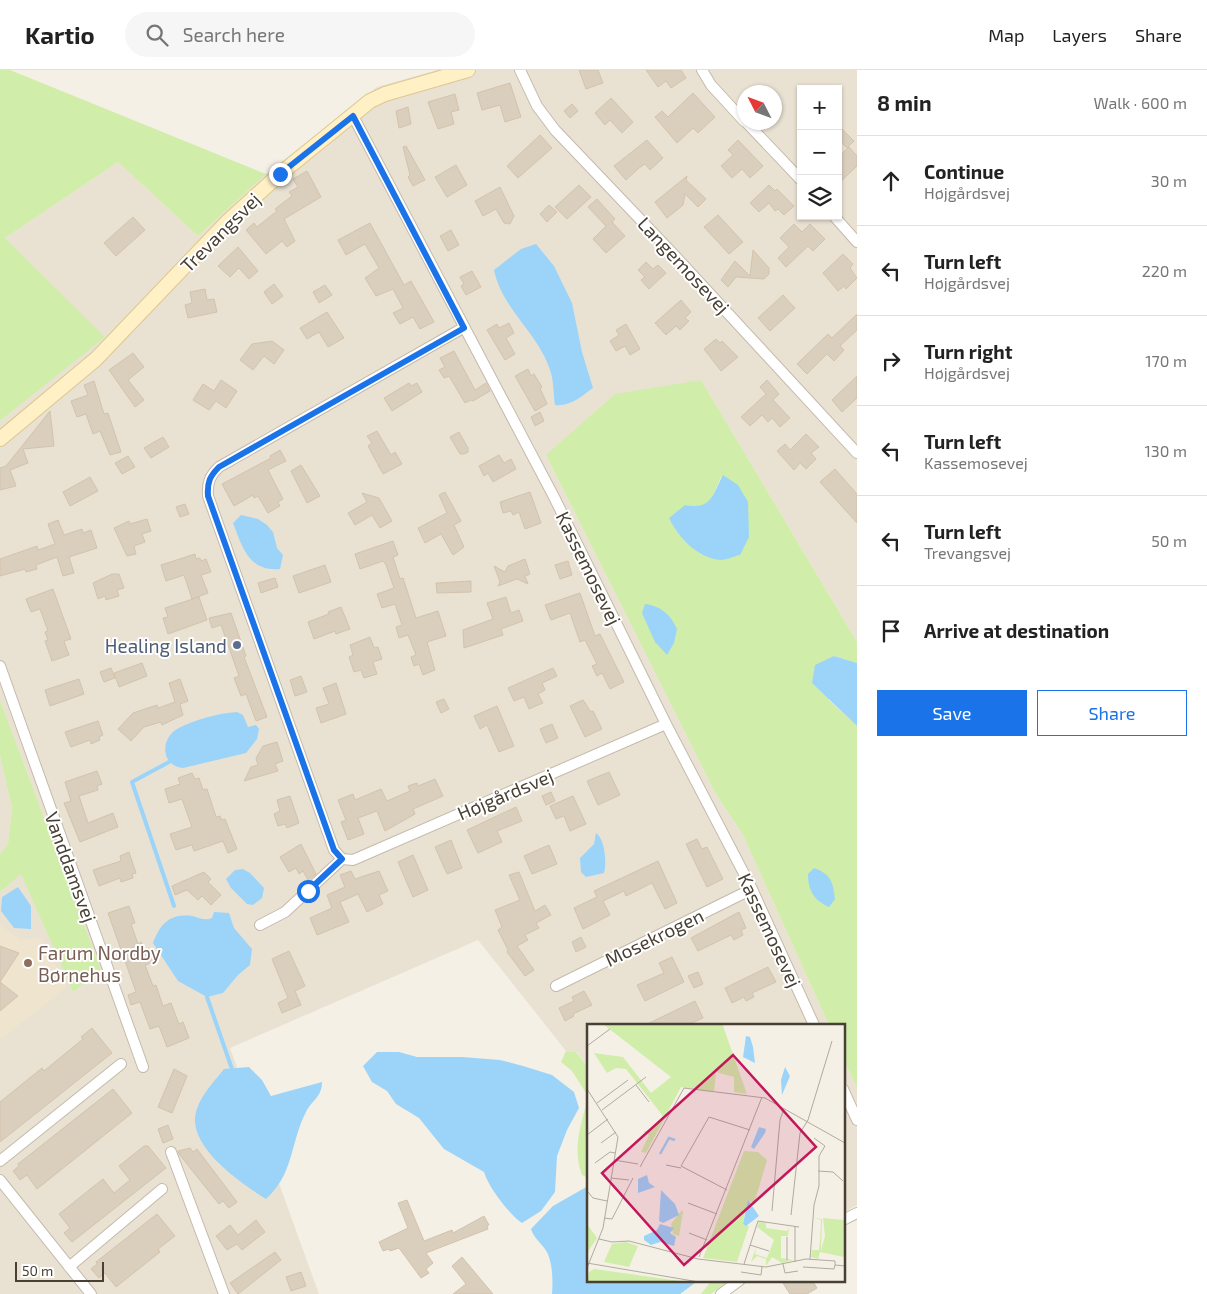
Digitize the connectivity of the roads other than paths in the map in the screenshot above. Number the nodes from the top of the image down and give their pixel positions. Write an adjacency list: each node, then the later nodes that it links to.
1 (468, 70): 5 (street, Trevangsvej)
2 (520, 70): 12 (street, Langemosevej)
3 (702, 70): 4 (street)
4 (737, 113)
5 (353, 116): 10 (street, Kassemosevej); 11 (street, Trevangsvej)
6 (753, 130): 7 (street)
7 (797, 176)
8 (838, 220): 9 (street)
9 (857, 242)
10 (464, 328): 14 (street, Kassemosevej); 15 (street)
11 (0, 439)
12 (857, 453)
13 (0, 666): 21 (street, Vanddamsvej)
14 (666, 724): 15 (street, Højgårdsvej); 16 (street, Kassemosevej)
15 (342, 859): 17 (street)
16 (752, 889): 18 (street, Mosekrogen); 19 (street, Kassemosevej)
17 (260, 925)
18 (556, 986)
19 (814, 1024)
20 (121, 1064): 25 (street)
21 (143, 1067)
22 (844, 1091): 23 (street)
23 (857, 1120)
24 (172, 1152): 33 (street)
25 (0, 1161)
26 (0, 1180): 30 (street)
27 (162, 1189): 30 (street)
28 (857, 1213): 29 (street)
29 (844, 1220)
30 (69, 1267): 32 (street)
31 (737, 1282): 34 (street)
32 (90, 1294)
33 (224, 1294)
34 (721, 1294)

